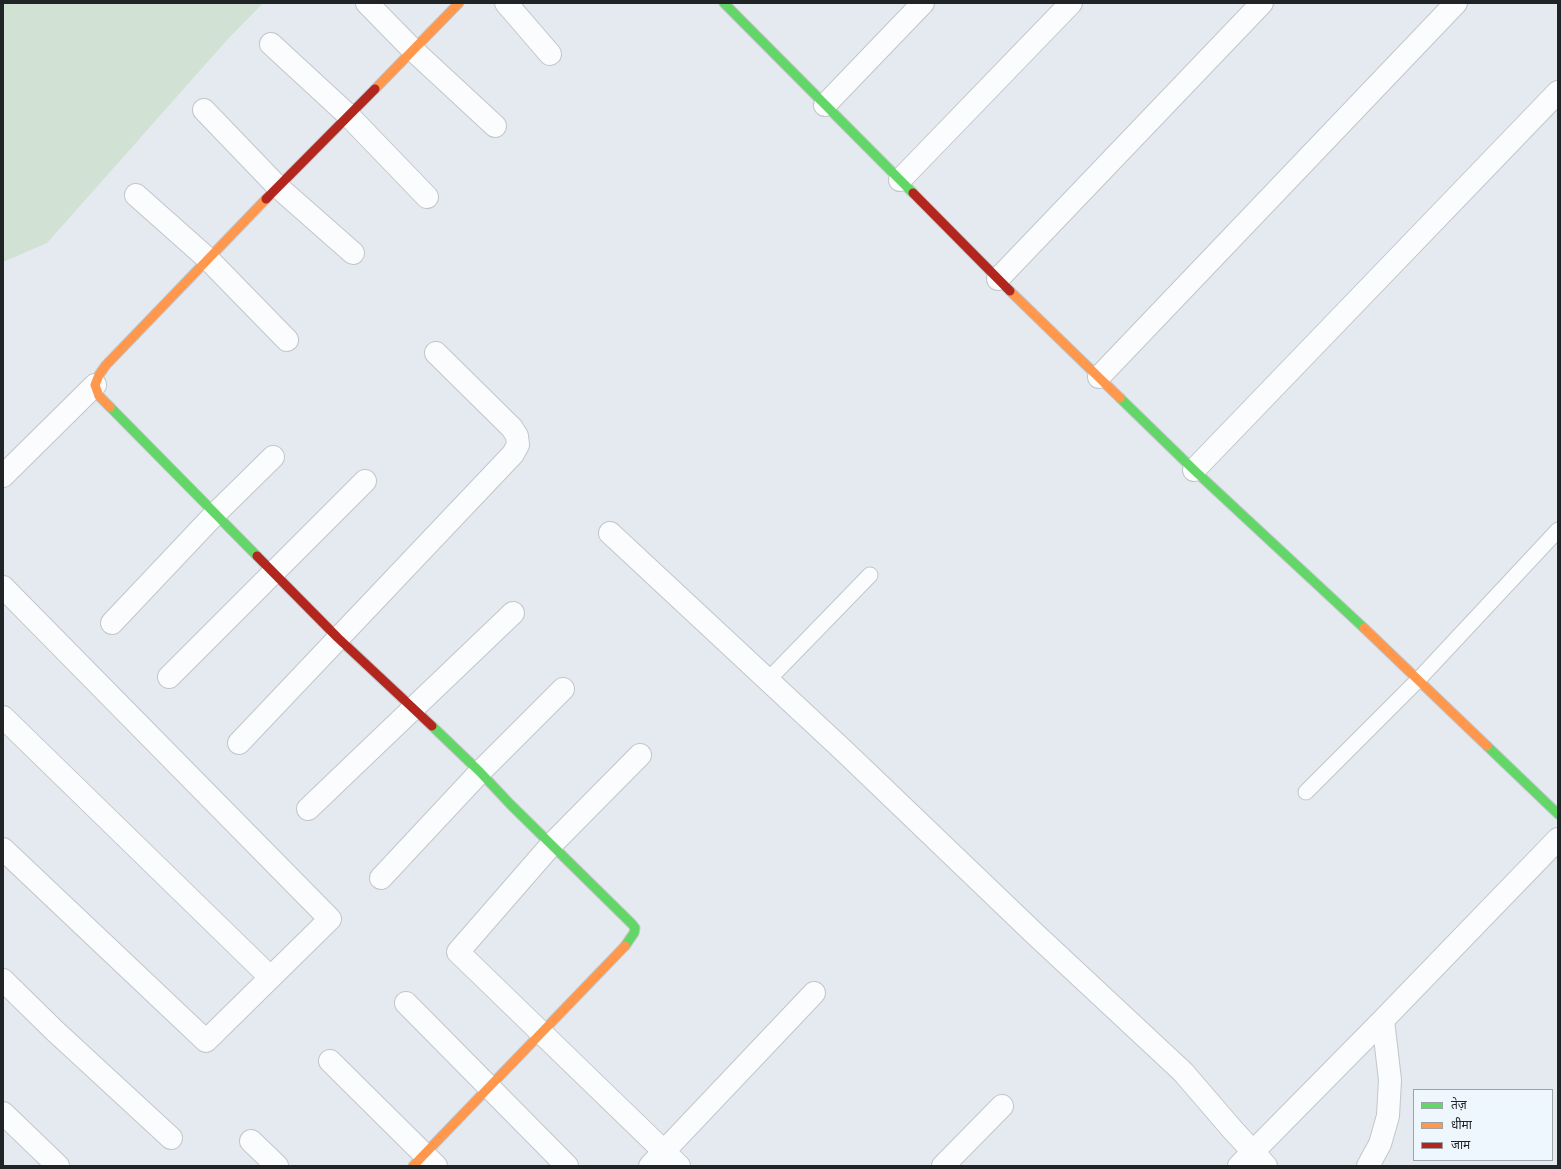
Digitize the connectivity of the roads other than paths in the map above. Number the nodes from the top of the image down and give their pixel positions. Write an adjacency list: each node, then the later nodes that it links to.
1 (367, 3): 10 (street)
2 (460, 3): 10 (street)
3 (506, 3): 11 (street)
4 (724, 3): 13 (street)
5 (923, 3): 13 (street)
6 (1071, 3): 17 (street)
7 (1262, 3): 23 (street)
8 (1456, 3): 26 (street)
9 (271, 44): 15 (street)
10 (413, 50): 15 (street); 16 (street)
11 (550, 54)
12 (1558, 92): 29 (street)
13 (825, 105): 17 (street)
14 (204, 110): 18 (street)
15 (348, 116): 18 (street); 20 (street)
16 (495, 126)
17 (900, 180): 23 (street)
18 (278, 186): 21 (street); 22 (street)
19 (136, 195): 22 (street)
20 (427, 198)
21 (353, 254)
22 (208, 259): 24 (street); 27 (street)
23 (998, 279): 26 (street)
24 (287, 340)
25 (436, 353): 40 (street)
26 (1099, 377): 29 (street)
27 (94, 385): 30 (street); 32 (street)
28 (273, 457): 32 (street)
29 (1194, 470): 43 (street)
30 (3, 476)
31 (365, 481): 35 (street)
32 (214, 514): 35 (street); 39 (street)
33 (1558, 530): 43 (lane)
34 (610, 534): 42 (street)
35 (274, 573): 40 (street); 41 (street)
36 (870, 575): 42 (lane)
37 (3, 587): 57 (street)
38 (513, 613): 45 (street)
39 (112, 623)
40 (338, 638): 45 (street); 47 (street)
41 (169, 677)
42 (768, 680): 70 (street)
43 (1418, 680): 50 (lane); 52 (street)
44 (563, 689): 49 (street)
45 (413, 708): 49 (street); 51 (street)
46 (3, 717): 57 (street)
47 (239, 743)
48 (640, 755): 54 (street)
49 (480, 772): 54 (street); 56 (street)
50 (1306, 792)
51 (308, 809)
52 (1558, 814)
53 (1558, 839): 61 (street)
54 (552, 844): 62 (street); 62 (street)
55 (3, 849): 57 (street)
56 (381, 878)
57 (270, 977)
58 (3, 980): 67 (street)
59 (814, 993): 69 (street)
60 (406, 1004): 64 (street)
61 (1384, 1020): 70 (street); 76 (street)
62 (543, 1032): 64 (street); 69 (street)
63 (330, 1061): 71 (street)
64 (490, 1086): 71 (street); 74 (street)
65 (1002, 1106): 75 (street)
66 (3, 1113): 72 (street)
67 (170, 1138)
68 (251, 1141): 73 (street)
69 (664, 1161)
70 (1252, 1161)
71 (424, 1162)
72 (54, 1165)
73 (277, 1166)
74 (567, 1166)
75 (943, 1166)
76 (1368, 1166)

